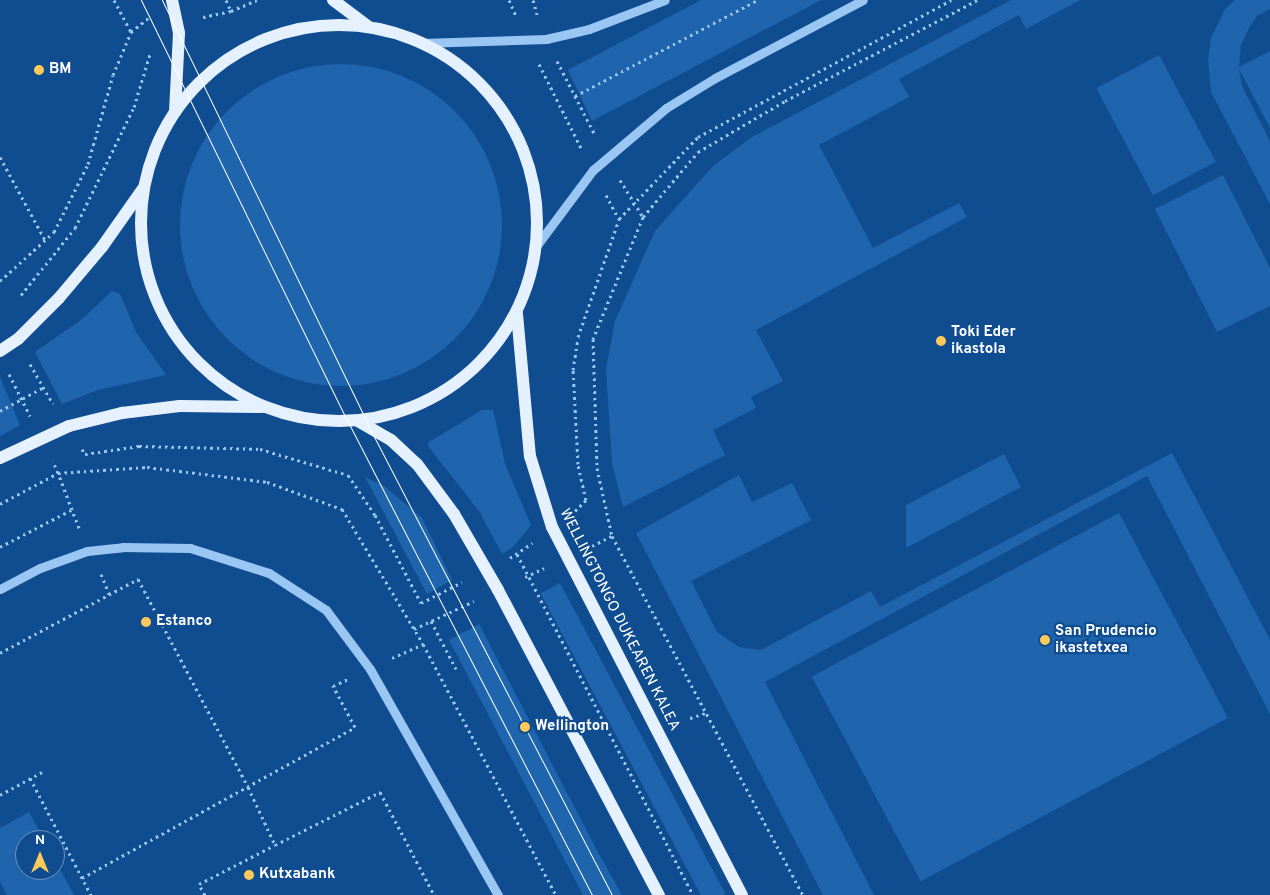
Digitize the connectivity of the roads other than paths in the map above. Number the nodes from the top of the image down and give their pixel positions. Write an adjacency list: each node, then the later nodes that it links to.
1 (333, 0): 5 (main road)
2 (665, 0): 6 (street)
3 (863, 0): 9 (street)
4 (173, 3): 7 (main road)
5 (370, 27): 6 (main road); 7 (main road)
6 (422, 43): 9 (main road)
7 (175, 112): 8 (main road)
8 (144, 188): 11 (main road); 12 (main road)
9 (537, 245): 10 (main road)
10 (517, 314): 13 (main road); 18 (main road, WELLINGTONGO DUKEAREN KALEA)
11 (0, 351)
12 (264, 407): 13 (main road); 14 (main road)
13 (358, 421): 17 (main road)
14 (0, 458)
15 (0, 589): 16 (street)
16 (498, 895)
17 (659, 895)
18 (742, 895)

